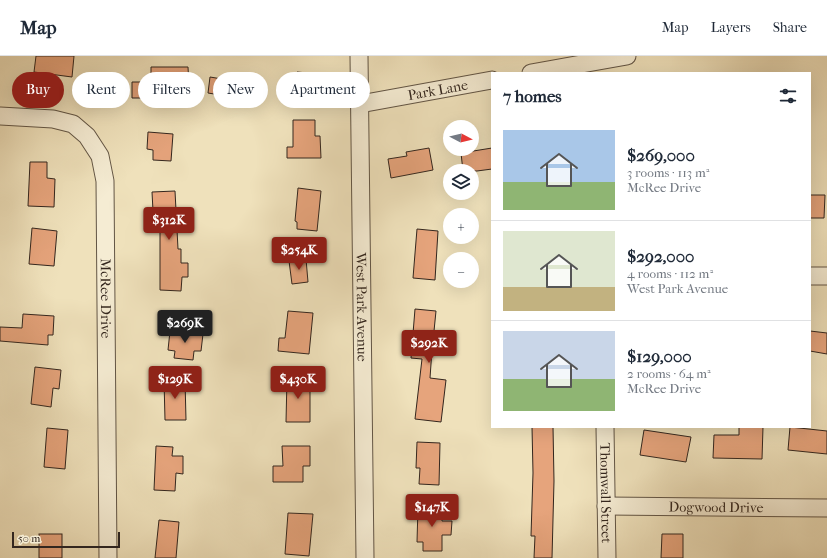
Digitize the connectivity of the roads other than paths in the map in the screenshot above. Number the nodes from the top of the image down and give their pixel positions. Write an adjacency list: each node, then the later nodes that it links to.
1 (359, 56): 4 (street, West Park Avenue)
2 (627, 56): 3 (street)
3 (604, 66): 5 (street)
4 (359, 72)
5 (541, 72)
6 (491, 80): 7 (street, Park Lane)
7 (370, 102)
8 (360, 108): 16 (street, West Park Avenue)
9 (0, 116): 15 (street, McRee Drive)
10 (811, 276): 11 (street)
11 (827, 276)
12 (605, 428): 13 (street, Thomwall Street)
13 (606, 506): 14 (street, Dogwood Drive); 17 (street, Thomwall Street)
14 (827, 508)
15 (108, 558)
16 (365, 558)
17 (607, 558)

